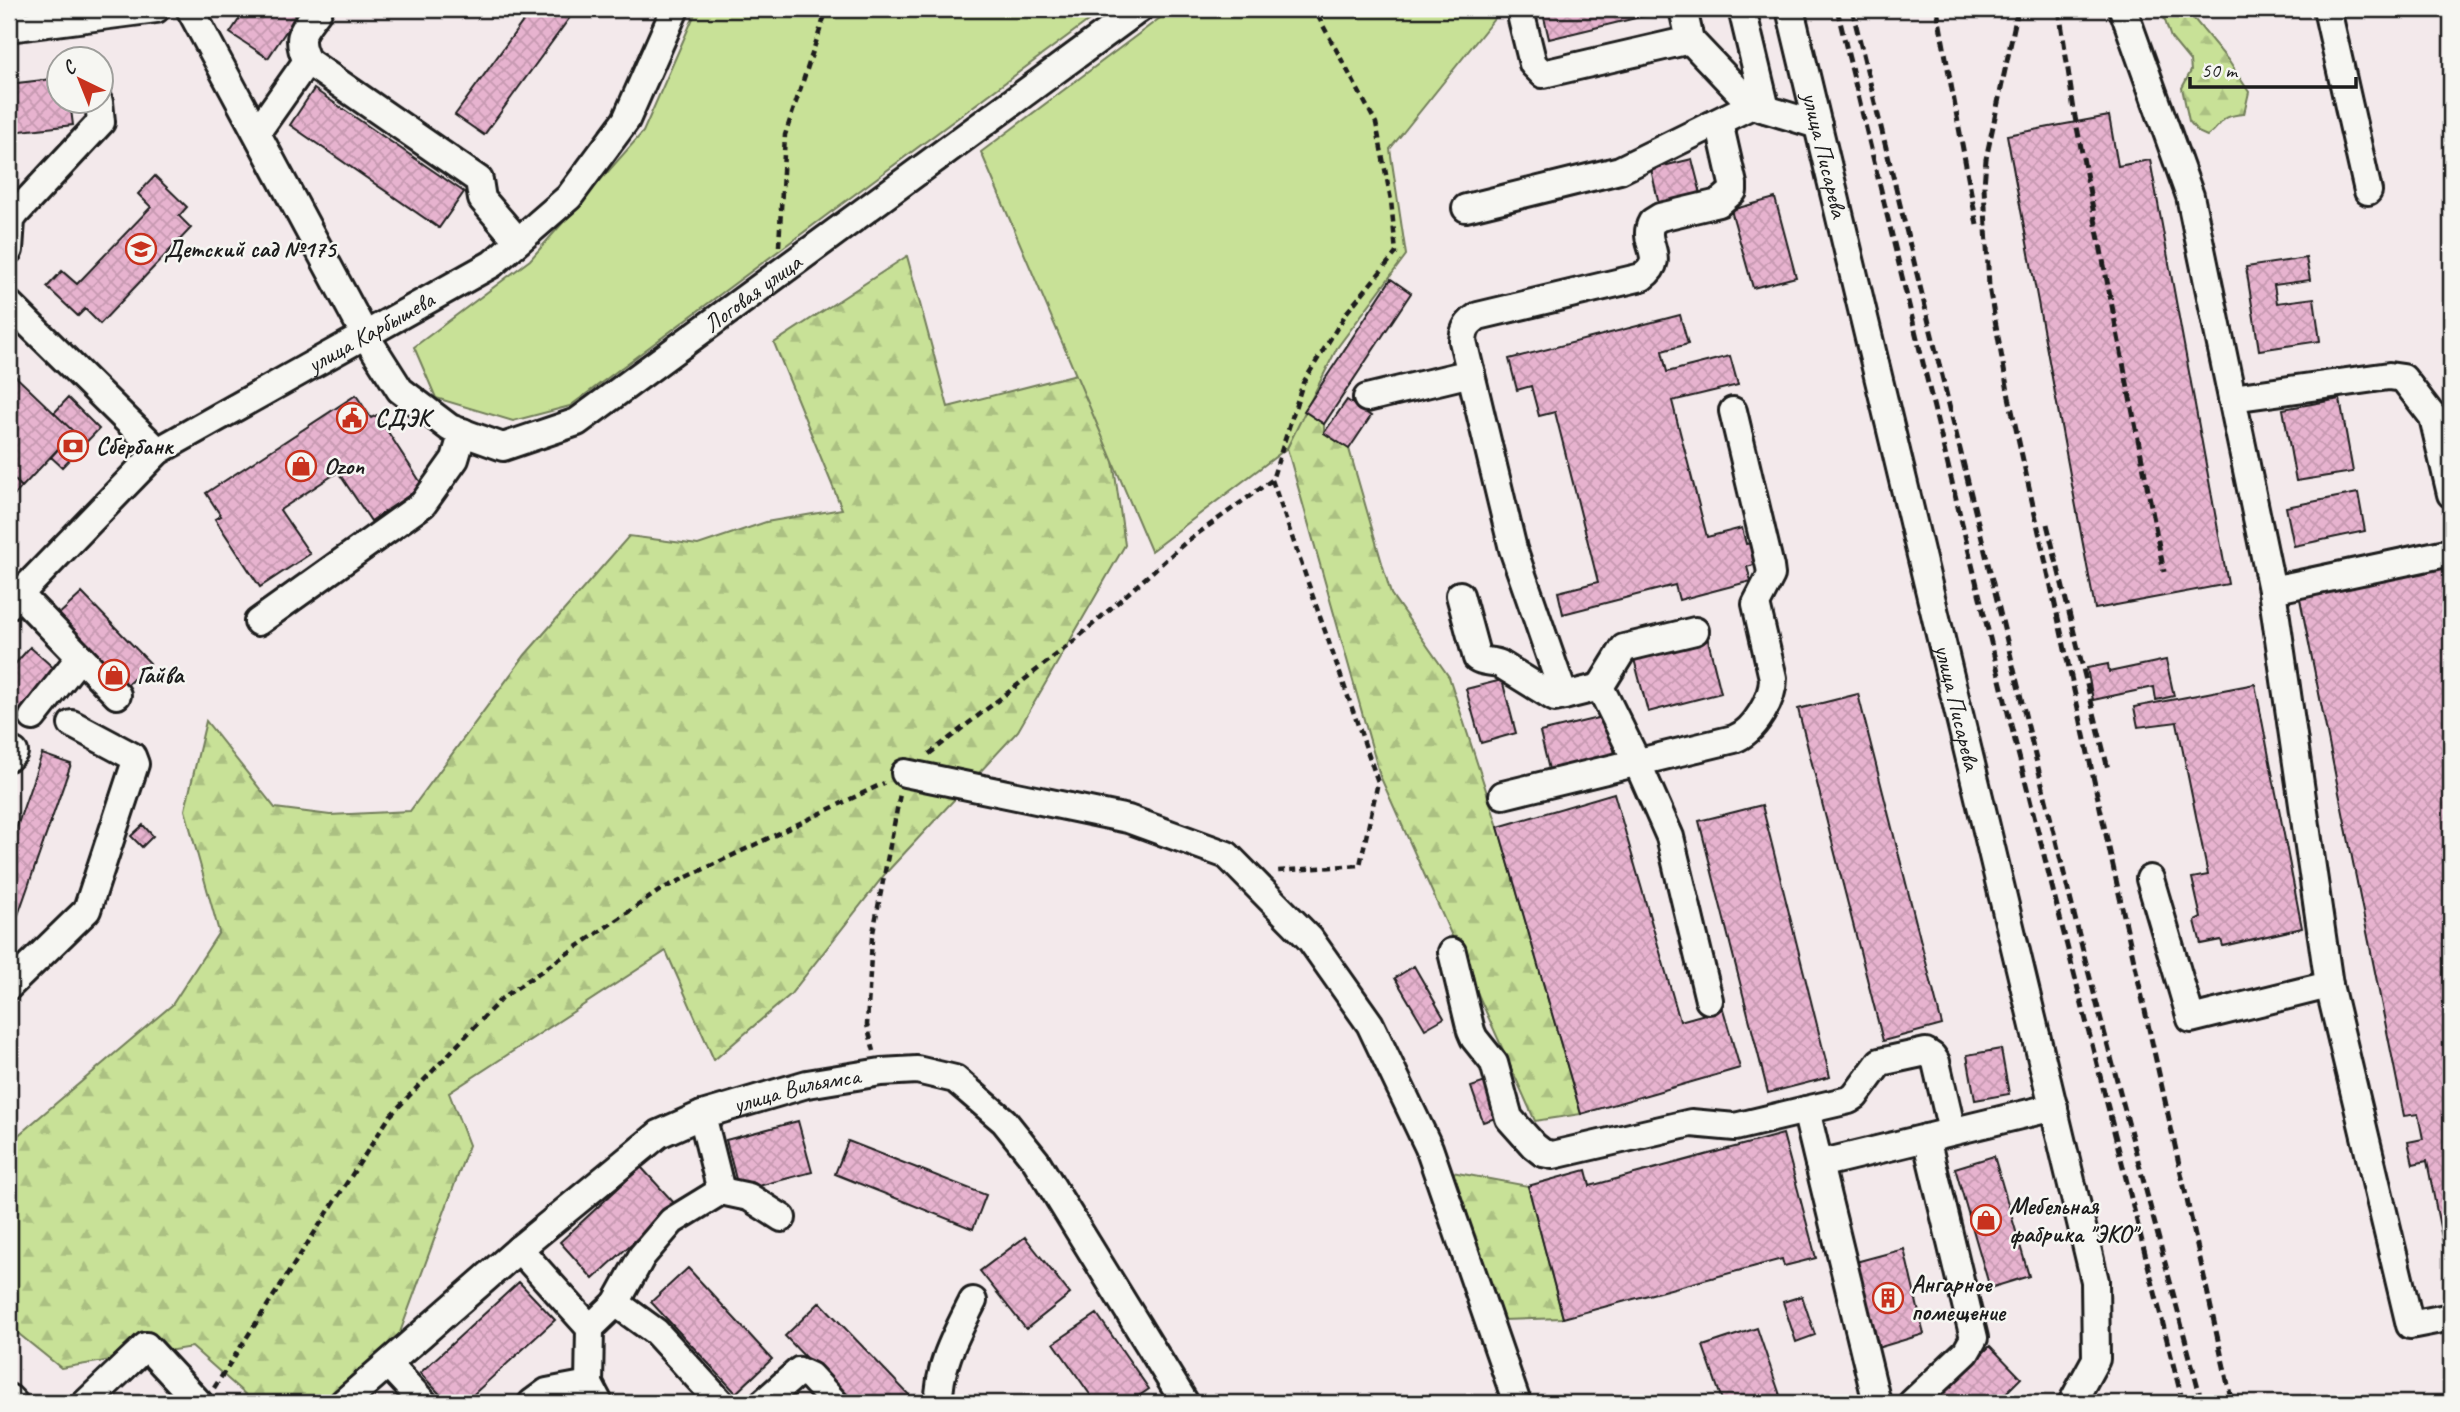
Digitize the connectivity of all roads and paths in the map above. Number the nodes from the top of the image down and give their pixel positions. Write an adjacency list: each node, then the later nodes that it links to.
1 (156, 9): 14 (street)
2 (190, 9): 21 (street, Логовая улица)
3 (319, 9): 16 (street)
4 (675, 9): 24 (street, улица Карбышева)
5 (827, 9): 26 (path)
6 (1139, 9): 26 (street, Логовая улица)
7 (1314, 9): 35 (path)
8 (1683, 9): 15 (street)
9 (1742, 9): 17 (street)
10 (1790, 9): 20 (street, улица Писарева)
11 (2123, 9): 31 (street)
12 (2327, 9): 22 (street)
13 (1522, 19): 15 (street)
14 (9, 28)
15 (1690, 40): 17 (street)
16 (307, 61): 21 (street); 24 (street)
17 (1759, 107): 19 (street); 20 (street)
18 (100, 116): 25 (street)
19 (1718, 122): 23 (street); 29 (street)
20 (1818, 125): 61 (street, улица Писарева)
21 (257, 132): 28 (street, Логовая улица)
22 (2368, 191)
23 (1466, 208)
24 (518, 241): 28 (street, улица Карбышева)
25 (9, 250)
26 (777, 275): 33 (street, Логовая улица)
27 (9, 304): 34 (street)
28 (365, 335): 33 (street, Логовая улица); 34 (street, улица Карбышева)
29 (1471, 373): 30 (street); 46 (street)
30 (1367, 398)
31 (2232, 398): 36 (street); 38 (street)
32 (1733, 411): 49 (street)
33 (463, 432): 41 (street)
34 (158, 452): 40 (street, улица Карбышева)
35 (1272, 480): 50 (path); 52 (path)
36 (2451, 494)
37 (2451, 552): 38 (street)
38 (2272, 590): 56 (street)
39 (1461, 594): 46 (street)
40 (14, 599): 43 (street)
41 (258, 622)
42 (1695, 631): 44 (street)
43 (80, 657): 45 (street); 47 (street)
44 (1600, 687): 46 (street); 49 (street)
45 (117, 695)
46 (1564, 696)
47 (33, 716)
48 (72, 724): 55 (street)
49 (1637, 762): 51 (street); 57 (street)
50 (905, 773): 52 (street); 58 (path); 77 (path)
51 (1503, 795)
52 (1241, 870): 88 (street)
53 (2150, 879): 56 (street)
54 (1452, 952): 62 (street)
55 (11, 978)
56 (2329, 985): 72 (street)
57 (1709, 1000)
58 (881, 1072): 63 (street, улица Вильямса); 78 (street, улица Вильямса)
59 (16, 1084): 60 (path)
60 (9, 1089)
61 (2054, 1107): 64 (street); 91 (street, улица Писарева)
62 (1806, 1110): 64 (street); 66 (street)
63 (702, 1115): 67 (street); 69 (street, улица Вильямса)
64 (1952, 1131): 65 (street)
65 (1926, 1138): 66 (street); 90 (street)
66 (1819, 1164): 89 (street)
67 (721, 1191): 68 (street); 71 (street)
68 (782, 1219)
69 (519, 1249): 73 (street); 74 (street, улица Вильямса)
70 (973, 1301): 87 (street)
71 (616, 1303): 73 (street); 84 (street)
72 (2451, 1317)
73 (590, 1328): 75 (street)
74 (388, 1364): 81 (street, улица Вильямса); 82 (street)
75 (594, 1394): 83 (street)
76 (9, 1398): 79 (street)
77 (205, 1398): 80 (street)
78 (1173, 1399)
79 (13, 1403)
80 (86, 1403)
81 (343, 1403)
82 (424, 1403)
83 (533, 1403)
84 (721, 1403)
85 (763, 1403): 86 (street)
86 (835, 1403)
87 (939, 1403)
88 (1517, 1403)
89 (1877, 1403)
90 (1912, 1403)
91 (2072, 1403)

